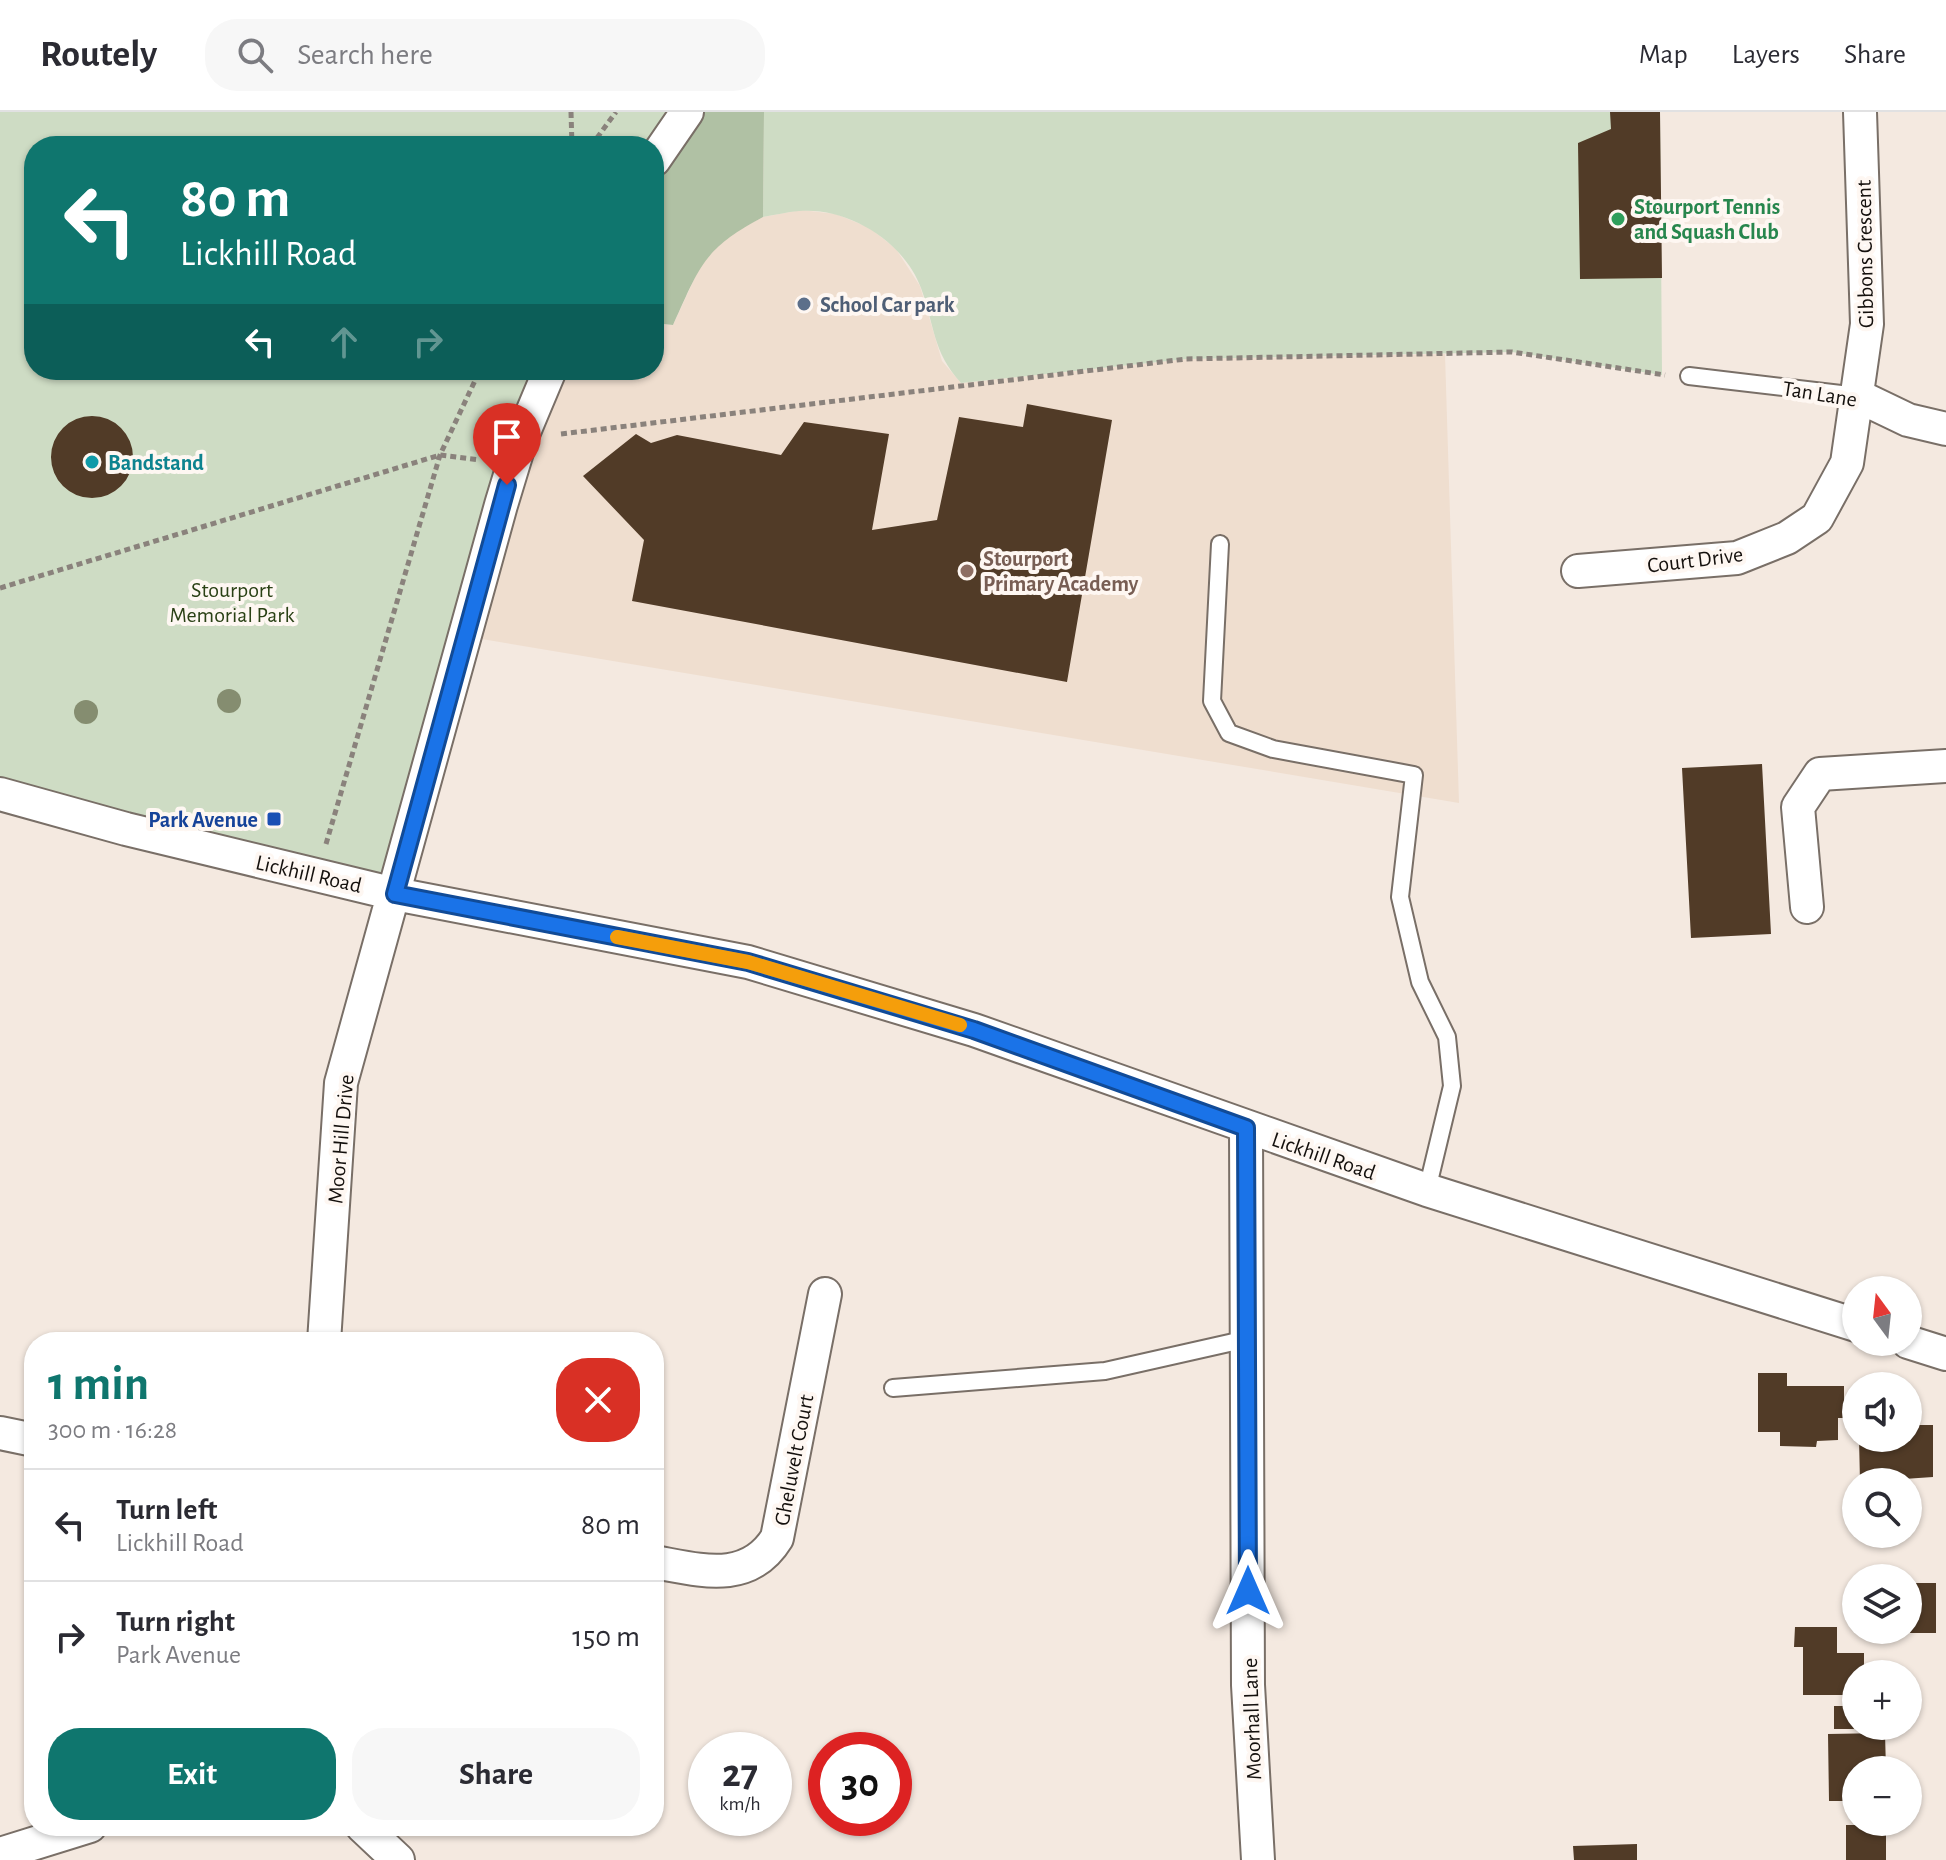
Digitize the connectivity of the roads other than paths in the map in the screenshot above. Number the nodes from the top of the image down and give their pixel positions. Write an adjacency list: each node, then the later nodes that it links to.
1 (687, 112): 3 (street)
2 (1860, 112): 6 (street, Gibbons Crescent)
3 (664, 145)
4 (1689, 376): 6 (lane, Tan Lane)
5 (546, 380): 12 (street)
6 (1858, 396): 7 (street, Tan Lane); 9 (street, Court Drive)
7 (1946, 429)
8 (1220, 544): 15 (lane)
9 (1578, 571)
10 (1946, 766): 13 (street)
11 (0, 794): 12 (street, Lickhill Road)
12 (395, 894): 14 (street, Lickhill Road); 18 (street, Moor Hill Drive)
13 (1807, 907)
14 (1246, 1128): 15 (street, Lickhill Road); 19 (street, Moorhall Lane)
15 (1427, 1190): 17 (street, Lickhill Road)
16 (825, 1294): 25 (street, Gheluvelt Court)
17 (1842, 1321)
18 (325, 1332)
19 (1247, 1339): 22 (lane); 30 (street, Moorhall Lane)
20 (1922, 1346): 21 (street)
21 (1946, 1354)
22 (893, 1388)
23 (0, 1433): 24 (street)
24 (24, 1438)
25 (664, 1564)
26 (58, 1836): 28 (street)
27 (373, 1836): 29 (street)
28 (0, 1854)
29 (398, 1860)
30 (1258, 1860)

